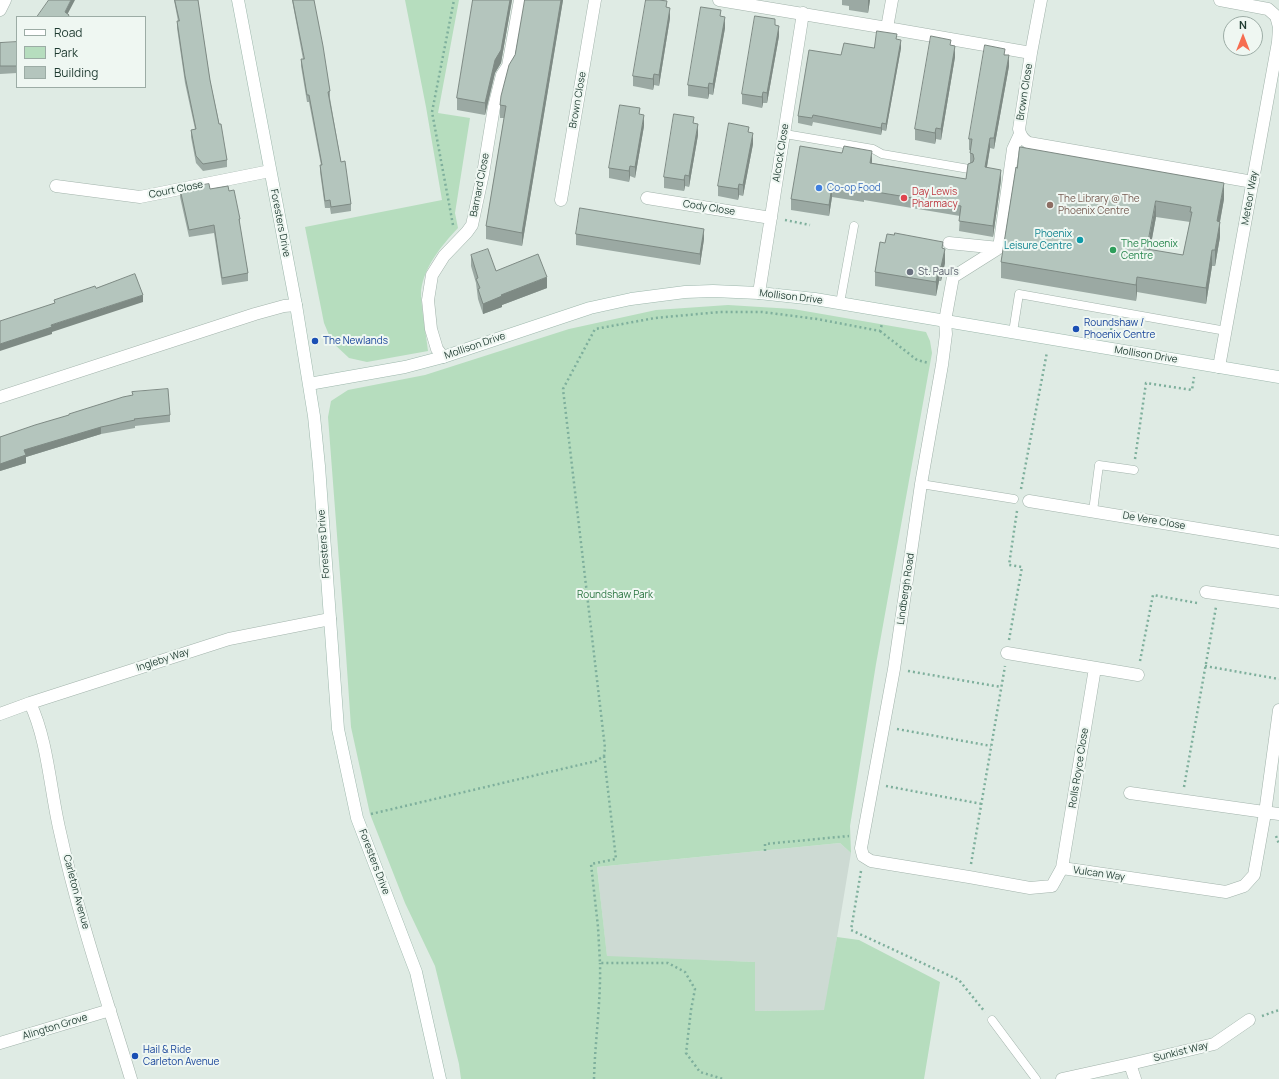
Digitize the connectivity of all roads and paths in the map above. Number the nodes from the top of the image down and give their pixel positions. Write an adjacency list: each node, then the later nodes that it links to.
1 (5, 0): 10 (street)
2 (238, 0): 18 (street, Foresters Drive)
3 (454, 0): 26 (path)
4 (520, 0): 26 (street, Barnard Close)
5 (595, 0): 22 (street, Brown Close)
6 (719, 0): 11 (street, Brown Close)
7 (892, 0): 13 (street)
8 (1041, 0): 14 (street)
9 (1220, 0): 12 (street, Meteor Way)
10 (0, 10)
11 (803, 14): 13 (street, Brown Close); 15 (street, Alcock Close)
12 (1279, 27): 19 (street, Meteor Way)
13 (888, 28): 14 (street, Brown Close)
14 (1031, 53): 16 (street, Brown Close)
15 (785, 134): 17 (lane); 23 (street, Alcock Close)
16 (1020, 134): 19 (street, Brown Close); 28 (street)
17 (969, 169)
18 (270, 171): 20 (street, Court Close); 31 (street, Foresters Drive)
19 (1253, 182): 36 (street, Meteor Way)
20 (56, 186)
21 (647, 198): 23 (street, Cody Close)
22 (561, 200)
23 (771, 218): 24 (path); 29 (street, Alcock Close)
24 (810, 225)
25 (854, 226): 30 (lane)
26 (456, 242): 40 (street, Barnard Close)
27 (949, 243): 28 (street)
28 (1000, 248): 33 (street, Lindbergh Road)
29 (759, 293): 30 (street, Mollison Drive); 40 (street, Mollison Drive)
30 (840, 303): 33 (street, Mollison Drive)
31 (296, 305): 44 (street, Foresters Drive); 46 (street)
32 (1114, 311): 36 (lane); 37 (lane); 39 (path)
33 (945, 321): 37 (street, Mollison Drive); 41 (street, Lindbergh Road)
34 (883, 323): 35 (path)
35 (880, 331): 41 (path); 72 (path)
36 (1226, 331): 42 (street, Meteor Way)
37 (1012, 332): 38 (street, Mollison Drive)
38 (1049, 338): 39 (street, Mollison Drive); 49 (path)
39 (1108, 349): 42 (street, Mollison Drive)
40 (443, 357): 44 (street, Mollison Drive)
41 (942, 365): 48 (street, Lindbergh Road)
42 (1219, 367): 43 (street, Mollison Drive)
43 (1279, 377)
44 (309, 384): 59 (street, Foresters Drive)
45 (1192, 390): 47 (path)
46 (0, 397)
47 (1134, 470): 53 (lane)
48 (921, 484): 50 (lane); 63 (street, Lindbergh Road)
49 (1020, 492)
50 (1014, 499)
51 (1029, 501): 53 (street, De Vere Close)
52 (1017, 507): 60 (path)
53 (1092, 511): 54 (street, De Vere Close)
54 (1279, 542)
55 (1206, 592): 56 (street)
56 (1279, 602)
57 (1200, 604): 64 (path)
58 (1216, 607): 61 (path)
59 (330, 618): 67 (street, Ingleby Way); 79 (street, Foresters Drive)
60 (1007, 653): 62 (street); 66 (path)
61 (1205, 666): 65 (path); 75 (path)
62 (1095, 668): 64 (street); 83 (street, Rolls Royce Close)
63 (894, 669): 66 (path); 70 (street, Lindbergh Road)
64 (1138, 675)
65 (1279, 680)
66 (1001, 687): 71 (path)
67 (30, 703): 69 (street, Ingleby Way); 86 (street, Carleton Avenue)
68 (1279, 710): 77 (street, Vulcan Way)
69 (0, 714)
70 (883, 727): 71 (path); 73 (street, Lindbergh Road)
71 (991, 746): 76 (path)
72 (604, 756): 79 (path); 85 (path)
73 (873, 784): 76 (path); 80 (street, Lindbergh Road)
74 (1130, 793): 75 (street)
75 (1182, 801): 77 (street)
76 (982, 804): 84 (path)
77 (1265, 813): 78 (street); 83 (street, Vulcan Way)
78 (1279, 814)
79 (357, 818): 92 (street, Foresters Drive)
80 (863, 835): 81 (path); 82 (street, Lindbergh Road)
81 (765, 851)
82 (863, 856): 84 (street, Vulcan Way); 87 (path)
83 (1062, 868): 84 (street, Vulcan Way)
84 (969, 877)
85 (600, 963): 93 (path); 94 (path)
86 (110, 1010): 89 (street, Alington Grove); 91 (street, Carleton Avenue)
87 (992, 1020): 95 (lane)
88 (1249, 1020): 90 (street, Sunkist Way)
89 (0, 1043)
90 (1130, 1064): 96 (street, Sunkist Way); 97 (street)
91 (131, 1079)
92 (440, 1079)
93 (594, 1079)
94 (723, 1079)
95 (1036, 1079)
96 (1062, 1079)
97 (1135, 1079)

